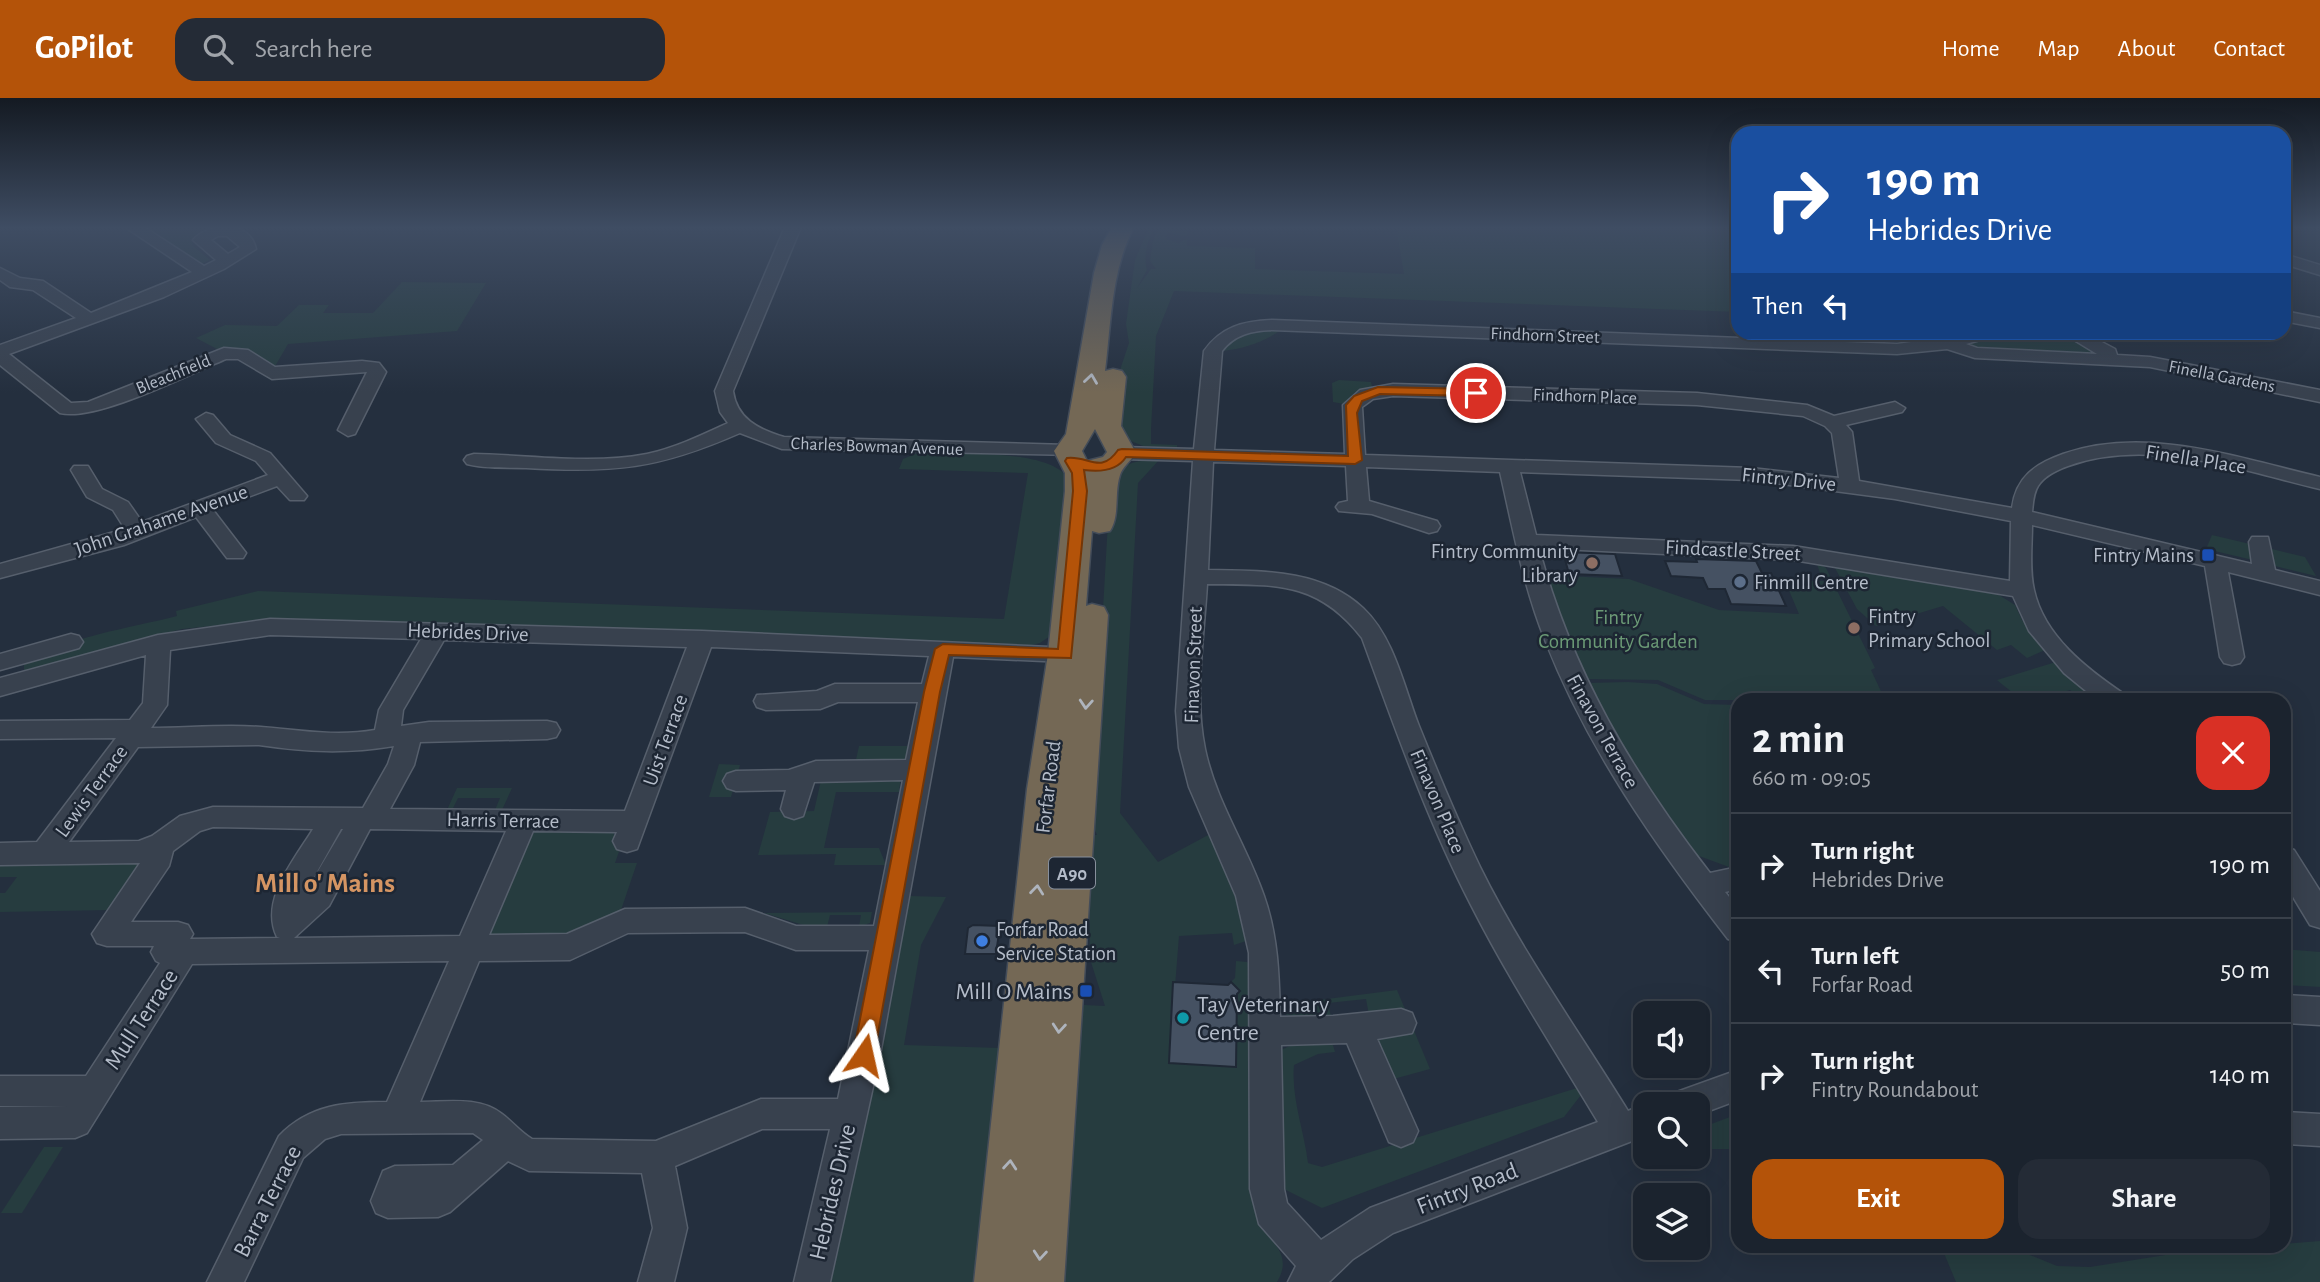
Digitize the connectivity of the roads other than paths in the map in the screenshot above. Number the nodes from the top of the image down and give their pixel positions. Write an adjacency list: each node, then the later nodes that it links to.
1 (18, 282): 7 (street)
2 (180, 282): 7 (street)
3 (770, 282): 19 (street)
4 (1105, 282): 21 (highway, Forfar Road / A90, one-way to 4)
5 (1124, 282): 21 (highway, Forfar Road / A90)
6 (2291, 317): 8 (street)
7 (88, 319): 12 (street)
8 (2320, 323)
9 (1960, 340): 11 (street, Findhorn Street)
10 (2085, 340): 14 (street, Finella Gardens)
11 (1949, 343): 14 (street, Finella Gardens); 22 (street, Findhorn Street)
12 (0, 351)
13 (0, 356): 20 (street, Bleachfield)
14 (2123, 359): 15 (street, Finella Gardens)
15 (2320, 396)
16 (1895, 408): 18 (street)
17 (206, 419): 27 (street)
18 (1832, 422): 24 (street, Findhorn Place); 29 (street)
19 (741, 425): 21 (street, Charles Bowman Avenue); 23 (street)
20 (348, 430)
21 (1093, 453): 22 (street, Fintry Drive); 49 (highway, Forfar Road / A90); 103 (highway, Forfar Road / A90, one-way to 103)
22 (1203, 455): 24 (street, Fintry Drive); 41 (street, Finavon Street)
23 (474, 460)
24 (1355, 460): 25 (street, Fintry Drive); 33 (street)
25 (1508, 465): 29 (street, Fintry Drive); 35 (street, Finavon Terrace)
26 (81, 470): 34 (street)
27 (281, 477): 30 (street); 31 (street, John Grahame Avenue)
28 (2320, 483): 32 (street, Finella Place)
29 (1850, 486): 32 (street, Fintry Drive)
30 (297, 496)
31 (200, 508): 34 (street, John Grahame Avenue); 37 (street)
32 (2023, 516): 38 (street, Fintry Drive); 43 (street, Finella Place)
33 (1429, 526)
34 (138, 531): 39 (street, John Grahame Avenue)
35 (1525, 541): 43 (street, Findcastle Street); 72 (street, Finavon Terrace)
36 (2260, 542): 40 (street)
37 (235, 553)
38 (2214, 561): 40 (street, Fintry Drive); 50 (street)
39 (0, 571)
40 (2265, 574): 42 (street, Fintry Drive)
41 (1196, 578): 83 (street, Finavon Street); 91 (street, Finavon Place)
42 (2320, 588)
43 (2022, 590): 53 (street)
44 (437, 631): 45 (street, Hebrides Drive); 47 (street, Hebrides Drive); 58 (street)
45 (702, 639): 48 (street, Hebrides Drive); 66 (street, Uist Terrace)
46 (71, 642): 51 (street)
47 (158, 643): 51 (street, Hebrides Drive); 57 (street, Lewis Terrace)
48 (943, 649): 49 (street, Hebrides Drive); 52 (street, Hebrides Drive)
49 (1065, 654): 102 (highway, Forfar Road / A90, one-way to 49)
50 (2232, 657)
51 (5, 673)
52 (932, 692): 54 (street); 59 (street, Hebrides Drive)
53 (2106, 693)
54 (766, 701)
55 (0, 730): 57 (street, Lewis Terrace)
56 (547, 730): 58 (street)
57 (134, 733): 58 (street); 68 (street, Lewis Terrace)
58 (398, 735): 64 (street)
59 (918, 770): 60 (street); 75 (street, Hebrides Drive)
60 (803, 775): 61 (street); 62 (street)
61 (736, 781)
62 (794, 809)
63 (333, 818): 64 (street, Harris Terrace); 67 (street, Harris Terrace); 76 (street)
64 (367, 818): 65 (street, Harris Terrace); 76 (street)
65 (524, 820): 66 (street, Harris Terrace); 77 (street)
66 (631, 832)
67 (160, 846): 68 (street); 78 (street, Mull Terrace)
68 (45, 853): 69 (street)
69 (0, 854)
70 (2291, 869): 73 (street)
71 (1731, 880): 72 (street)
72 (1703, 886): 74 (street, Finavon Terrace)
73 (2320, 916)
74 (1731, 921)
75 (886, 938): 77 (street); 88 (street, Hebrides Drive)
76 (281, 939): 77 (street); 78 (street)
77 (471, 948): 89 (street)
78 (184, 951): 86 (street, Mull Terrace)
79 (2291, 1009): 80 (street)
80 (2320, 1011)
81 (1401, 1023): 82 (street)
82 (1356, 1028): 83 (street); 94 (street)
83 (1266, 1031): 98 (street, Finavon Street)
84 (1731, 1088): 87 (street)
85 (0, 1091): 86 (street, Mull Terrace)
86 (95, 1091): 90 (street, Mull Terrace)
87 (1710, 1095)
88 (850, 1114): 96 (street); 101 (street, Hebrides Drive)
89 (397, 1117): 95 (street, Barra Terrace); 99 (street, Barra Terrace)
90 (0, 1123)
91 (1633, 1124): 98 (street, Fintry Road)
92 (2291, 1128): 93 (street)
93 (2320, 1130)
94 (1401, 1131)
95 (506, 1142): 96 (street, Barra Terrace); 97 (street)
96 (656, 1157): 100 (street)
97 (459, 1182)
98 (1313, 1273)
99 (225, 1282)
100 (656, 1282)
101 (812, 1282)
102 (1000, 1282)
103 (1038, 1282)

